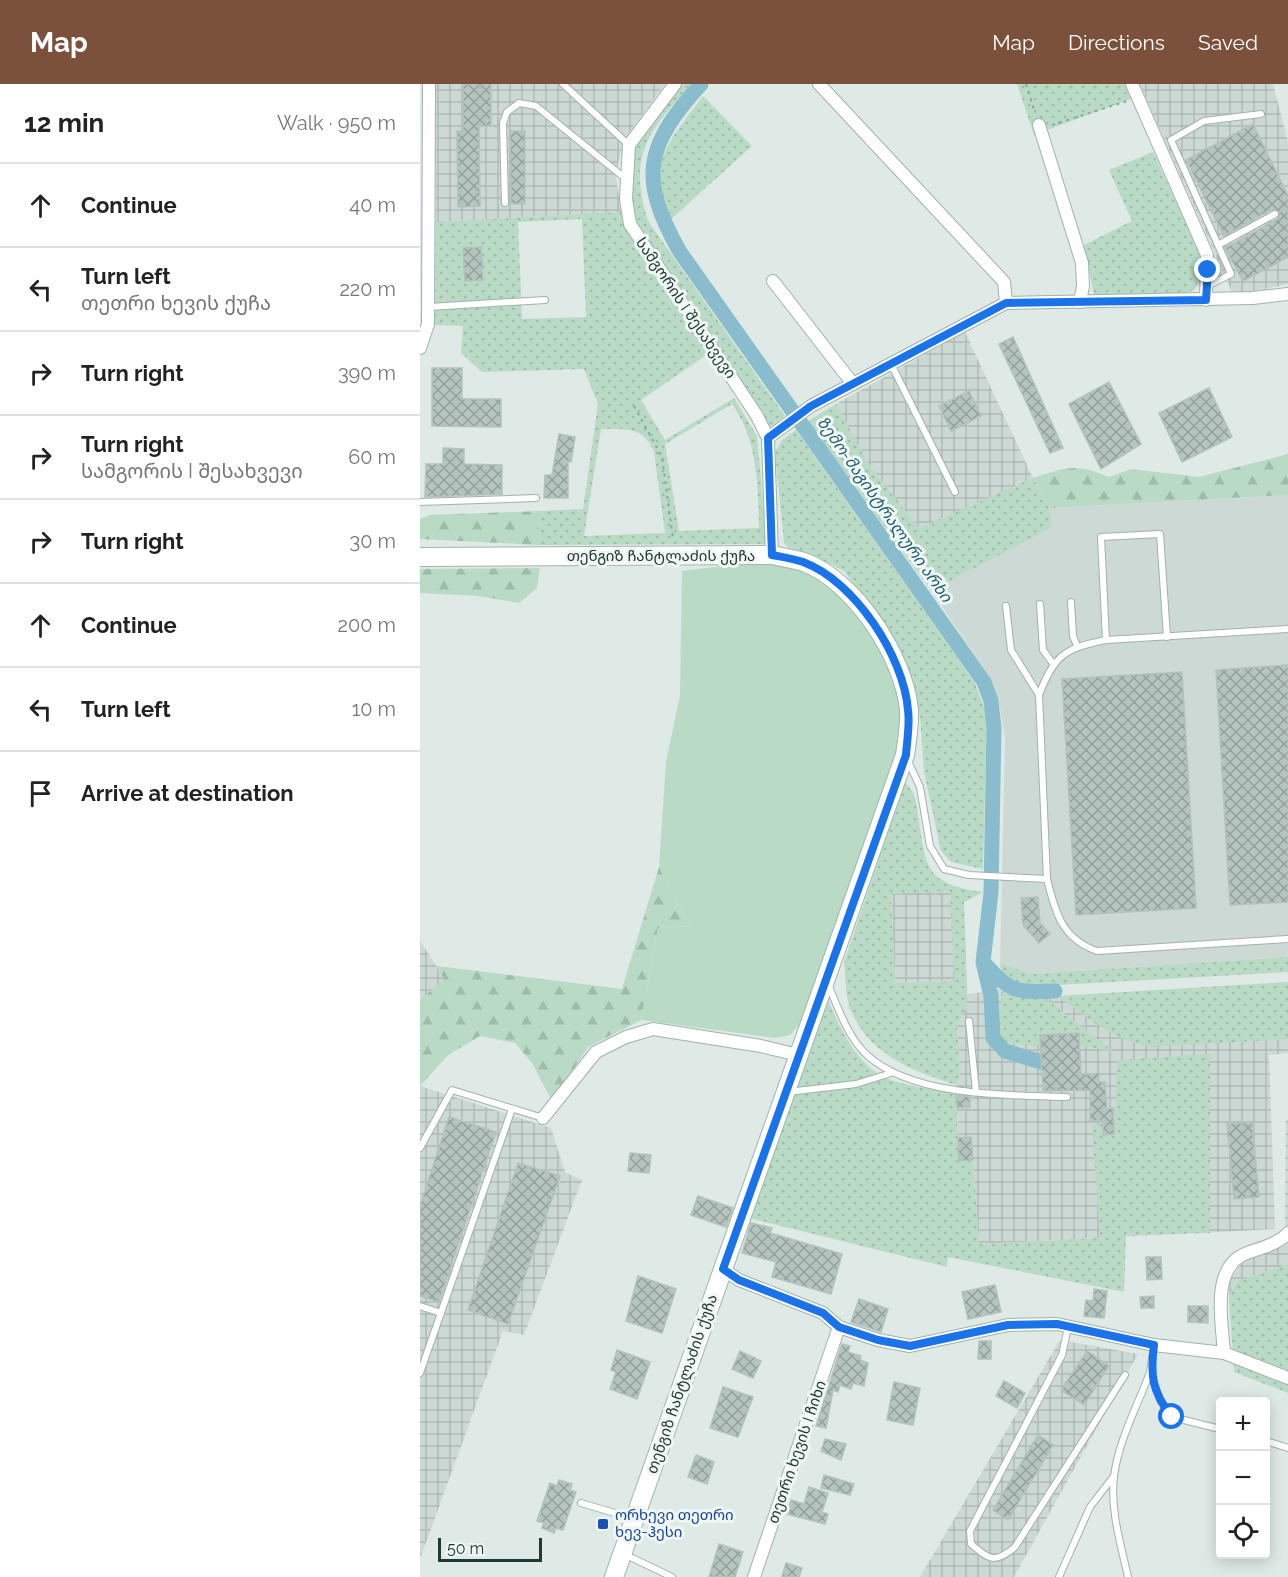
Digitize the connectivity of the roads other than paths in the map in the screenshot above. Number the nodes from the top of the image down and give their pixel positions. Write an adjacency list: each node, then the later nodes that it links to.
1 (429, 84): 20 (street)
2 (563, 84): 8 (lane)
3 (675, 84): 8 (street)
4 (819, 84): 19 (street)
5 (1132, 84): 14 (street)
6 (1261, 114): 12 (lane)
7 (1039, 127): 18 (street)
8 (629, 145): 9 (street, სამგორის I შესახვევი)
9 (626, 180): 10 (lane); 25 (street, სამგორის I შესახვევი)
10 (505, 203)
11 (1275, 214): 12 (lane)
12 (1218, 245): 14 (lane)
13 (774, 281): 24 (street)
14 (1206, 286): 17 (street)
15 (1288, 294): 17 (street)
16 (545, 300): 20 (lane)
17 (1206, 300): 18 (street)
18 (1080, 302): 19 (street)
19 (1006, 303): 23 (street)
20 (428, 307): 21 (street)
21 (424, 324): 22 (street)
22 (420, 348)
23 (891, 364): 24 (street); 26 (lane)
24 (853, 384): 25 (street)
25 (768, 438): 29 (street, სამგორის I შესახვევი)
26 (955, 492)
27 (536, 498): 28 (lane)
28 (420, 502)
29 (772, 555): 30 (street, თენგიზ ჩანტლაძის ქუჩა); 40 (street, თენგიზ ჩანტლაძის ქუჩა)
30 (420, 557)
31 (1071, 602): 37 (lane)
32 (1040, 604): 38 (lane)
33 (1006, 606): 39 (lane)
34 (1288, 629): 35 (lane)
35 (1167, 637): 36 (lane); 36 (lane)
36 (1106, 640): 37 (lane)
37 (1077, 646): 38 (lane)
38 (1054, 665): 39 (lane)
39 (1039, 695): 41 (lane)
40 (906, 755): 41 (lane); 43 (street, თენგიზ ჩანტლაძის ქუჩა)
41 (1047, 879): 42 (lane)
42 (1288, 939)
43 (826, 981): 45 (street, თენგიზ ჩანტლაძის ქუჩა); 46 (lane)
44 (969, 1021): 48 (lane)
45 (798, 1055): 47 (street, თენგიზ ჩანტლაძის ქუჩა); 51 (street)
46 (891, 1073): 47 (lane); 48 (lane)
47 (785, 1092): 54 (street, თენგიზ ჩანტლაძის ქუჩა)
48 (976, 1092): 49 (lane)
49 (1067, 1097)
50 (512, 1109): 51 (lane); 52 (lane); 56 (lane)
51 (543, 1118)
52 (420, 1148)
53 (1286, 1239): 60 (street)
54 (723, 1269): 58 (street); 70 (street, თენგიზ ჩანტლაძის ქუჩა)
55 (420, 1306): 56 (lane)
56 (441, 1313): 62 (lane)
57 (1068, 1326): 58 (street); 59 (street); 63 (lane)
58 (839, 1327): 74 (street, თეთრი ხევის I ჩიხი)
59 (1154, 1345): 60 (street); 61 (lane)
60 (1224, 1353): 64 (street)
61 (1150, 1372): 65 (lane); 68 (lane)
62 (420, 1373)
63 (1125, 1375)
64 (1288, 1378)
65 (1216, 1428)
66 (1270, 1442): 67 (lane)
67 (1288, 1448)
68 (1114, 1476): 75 (lane); 76 (lane)
69 (580, 1503): 70 (lane)
70 (635, 1519): 71 (street, თენგიზ ჩანტლაძის ქუჩა)
71 (622, 1553): 72 (street, თენგიზ ჩანტლაძის ქუჩა); 73 (lane)
72 (614, 1577)
73 (672, 1577)
74 (754, 1577)
75 (1059, 1577)
76 (1128, 1577)

